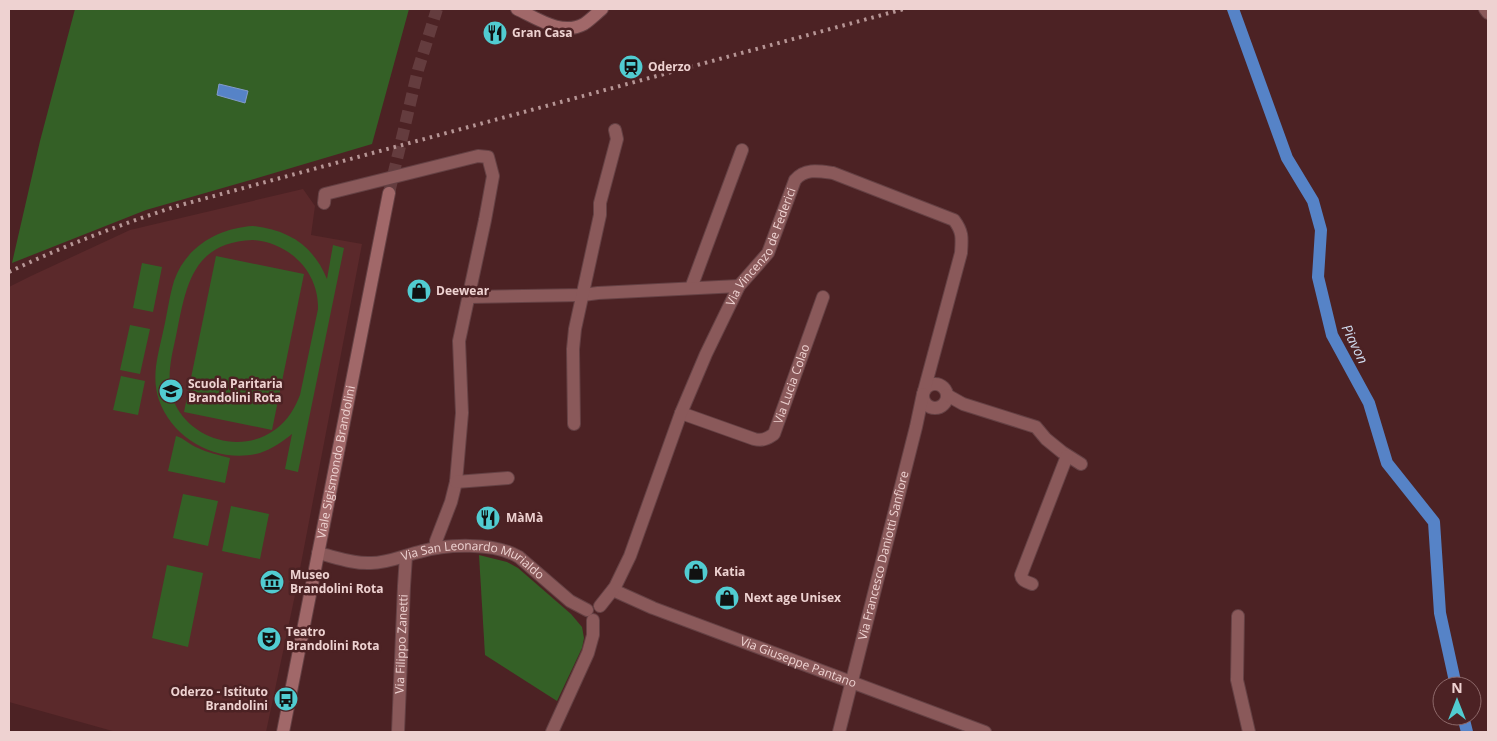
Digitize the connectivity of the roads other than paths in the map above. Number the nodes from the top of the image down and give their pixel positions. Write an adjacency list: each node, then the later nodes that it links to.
1 (517, 9): 2 (main road)
2 (602, 9)
3 (1485, 9): 4 (street)
4 (1488, 13)
5 (616, 130): 11 (street)
6 (742, 150): 10 (street)
7 (389, 193): 26 (main road, Viale Sigismondo Brandolini)
8 (324, 203): 12 (street)
9 (739, 286): 10 (street); 14 (street, Via Vincenzo de Federici); 18 (street, Via Vincenzo de Federici)
10 (691, 288): 11 (street)
11 (583, 295): 12 (street); 19 (street)
12 (468, 297): 24 (street)
13 (823, 297): 18 (street, Via Lucia Colao)
14 (931, 364): 15 (street); 16 (street, Via Vincenzo de Federici)
15 (937, 383): 16 (street); 17 (street)
16 (923, 392): 17 (street); 20 (street, Via Francesco Daniotti Sanfiore)
17 (942, 403): 20 (street, Via Francesco Daniotti Sanfiore); 21 (street)
18 (682, 414): 29 (street, Via Vincenzo de Federici)
19 (574, 424)
20 (916, 427): 32 (street, Via Francesco Daniotti Sanfiore)
21 (1067, 456): 22 (street); 28 (street)
22 (1081, 464)
23 (508, 478): 24 (street)
24 (456, 482): 25 (street)
25 (436, 548): 27 (street, Via San Leonardo Murialdo); 30 (street, Via San Leonardo Murialdo)
26 (318, 554): 27 (street, Via San Leonardo Murialdo); 33 (main road, Viale Sigismondo Brandolini)
27 (406, 556): 34 (street, Via Filippo Zanetti)
28 (1032, 584)
29 (613, 590): 30 (street, Via Vincenzo de Federici); 32 (street, Via Giuseppe Pantano)
30 (590, 615): 35 (street)
31 (1238, 616): 38 (street)
32 (851, 682): 36 (street, Via Francesco Daniotti Sanfiore); 37 (street, Via Giuseppe Pantano)
33 (283, 732)
34 (398, 732)
35 (552, 732)
36 (839, 732)
37 (985, 732)
38 (1249, 732)

